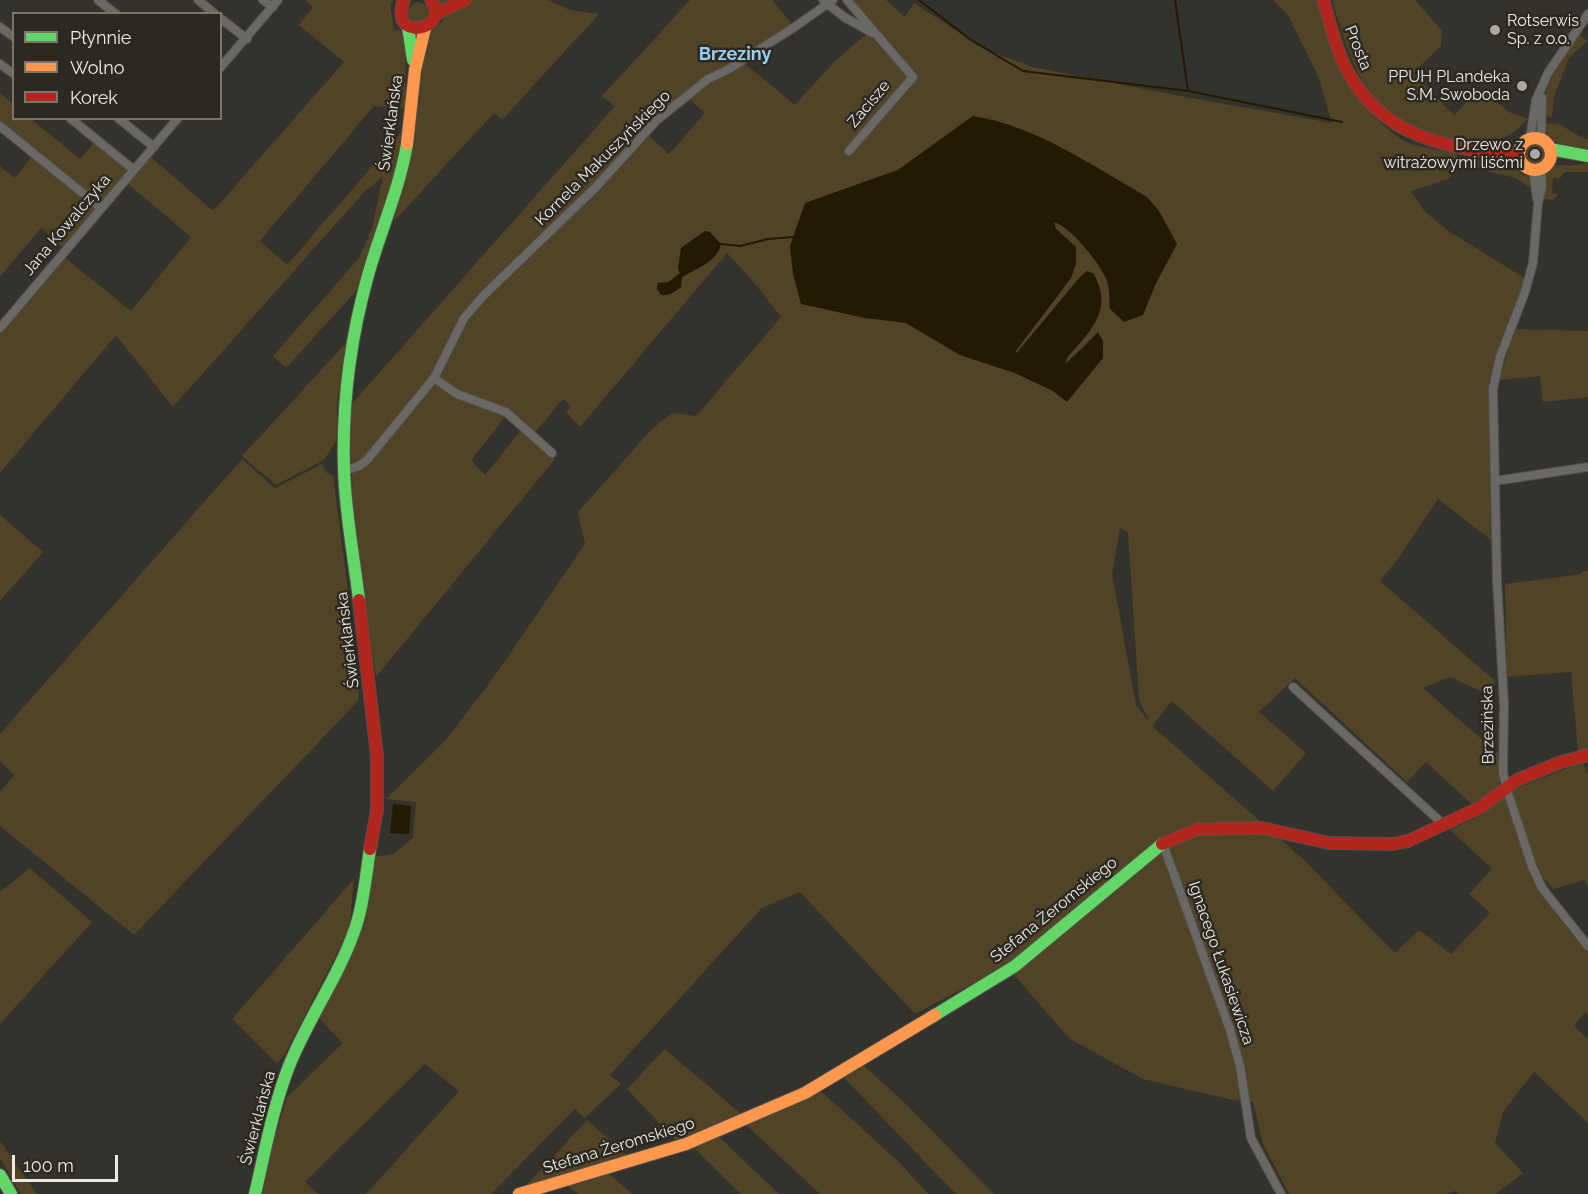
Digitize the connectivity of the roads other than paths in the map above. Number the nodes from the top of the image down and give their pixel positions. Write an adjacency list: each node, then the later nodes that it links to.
1 (98, 0): 11 (street)
2 (198, 0): 12 (street)
3 (264, 0): 10 (street)
4 (404, 0): 16 (street, Świerklańska)
5 (431, 0): 13 (street)
6 (465, 0): 13 (street)
7 (847, 0): 18 (street)
8 (1323, 0): 26 (street, Prosta)
9 (828, 1): 18 (street); 34 (street, Kornela Makuszyńskiego)
10 (275, 4): 19 (street)
11 (113, 12)
12 (213, 12)
13 (435, 14): 17 (street)
14 (1588, 14): 26 (street)
15 (222, 20): 19 (street)
16 (408, 27): 17 (street); 21 (street, Świerklańska)
17 (425, 28): 21 (street, Świerklańska)
18 (875, 33): 28 (street, Zacisze)
19 (247, 39): 20 (street)
20 (222, 66)
21 (415, 70): 37 (street, Świerklańska)
22 (72, 120): 31 (street, Jana Kowalczyka)
23 (120, 120): 27 (street)
24 (176, 120): 27 (street, Jana Kowalczyka)
25 (0, 126): 32 (street)
26 (1528, 145): 30 (street); 30 (street)
27 (154, 147): 31 (street, Jana Kowalczyka)
28 (849, 151)
29 (1586, 156): 30 (street)
30 (1543, 162): 38 (street, Brzezińska)
31 (134, 170): 32 (street, Jana Kowalczyka)
32 (101, 208): 33 (street, Jana Kowalczyka)
33 (0, 328)
34 (434, 378): 35 (street); 37 (street, Kornela Makuszyńskiego)
35 (552, 453)
36 (1588, 467): 38 (street)
37 (344, 471): 47 (street, Świerklańska)
38 (1495, 481): 41 (street, Brzezińska)
39 (1293, 687): 42 (street)
40 (1588, 755): 41 (street, Stefana Żeromskiego)
41 (1506, 787): 42 (street, Stefana Żeromskiego); 44 (street, Brzezińska)
42 (1443, 824): 43 (street, Stefana Żeromskiego)
43 (1163, 844): 48 (street, Stefana Żeromskiego); 49 (street, Ignacego Łukasiewicza)
44 (1588, 946)
45 (0, 1175): 46 (street)
46 (11, 1194)
47 (255, 1194)
48 (519, 1194)
49 (1281, 1194)

